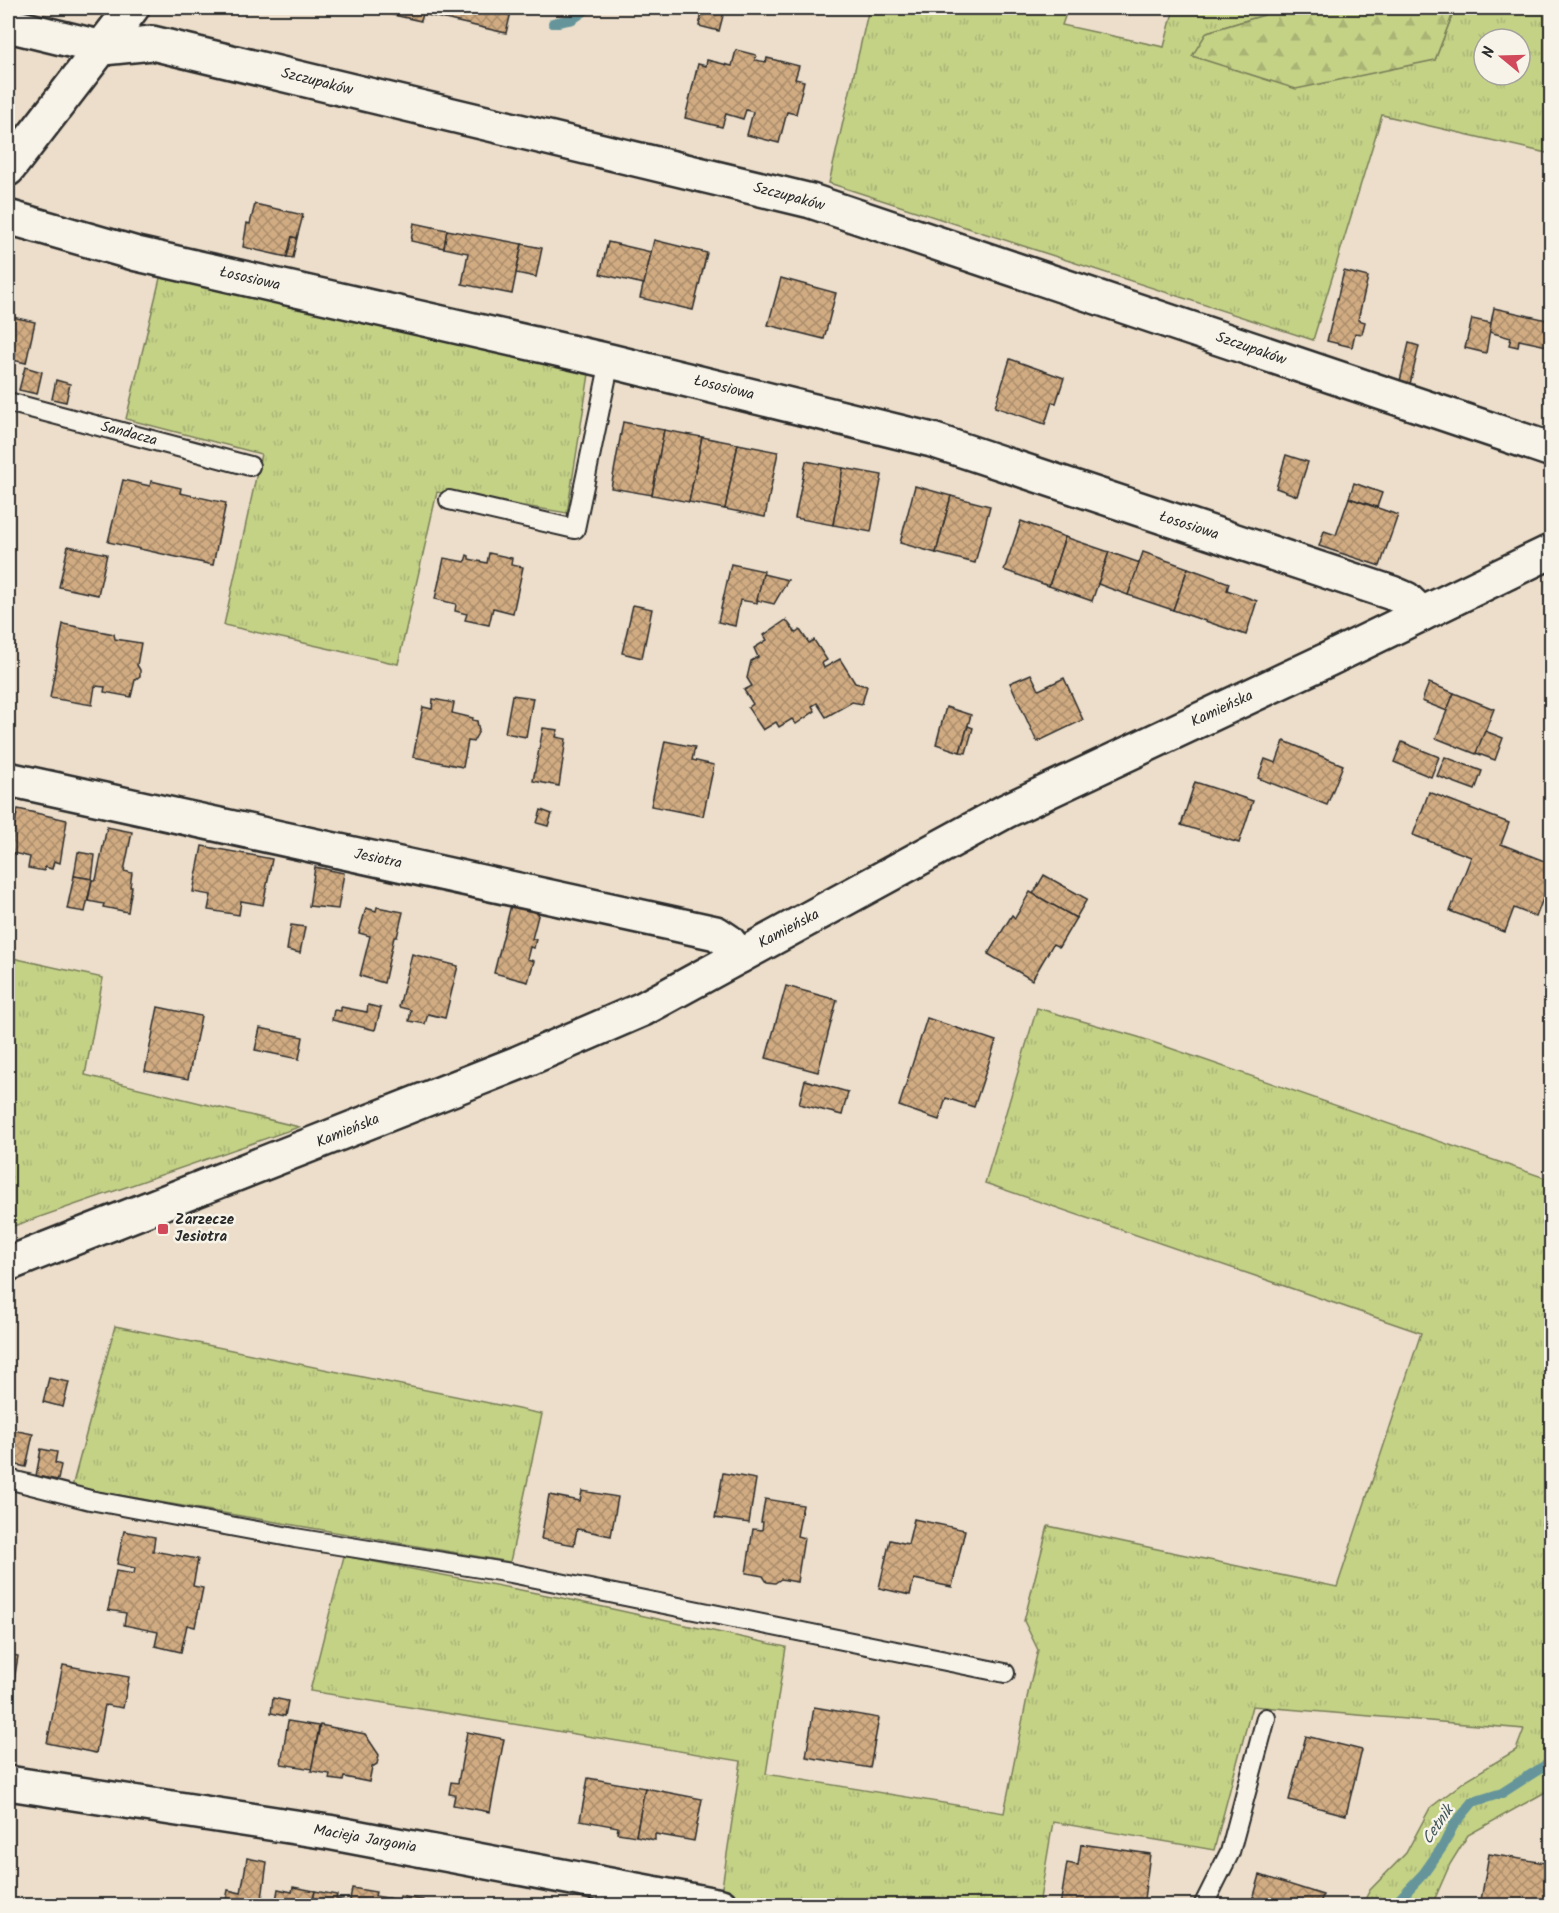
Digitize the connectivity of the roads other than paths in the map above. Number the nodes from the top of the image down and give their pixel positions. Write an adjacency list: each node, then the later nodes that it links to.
1 (132, 8): 3 (street)
2 (8, 25): 3 (street, Szczupaków)
3 (102, 48): 4 (street); 8 (street, Szczupaków)
4 (8, 169)
5 (8, 217): 6 (street, Łososiowa)
6 (610, 361): 10 (lane); 12 (street, Łososiowa)
7 (8, 402): 9 (lane, Sandacza)
8 (1551, 450)
9 (250, 466)
10 (448, 500)
11 (1551, 552): 12 (street, Kamieńska)
12 (1422, 614): 14 (street, Kamieńska)
13 (8, 779): 14 (street, Jesiotra)
14 (740, 956): 15 (street, Kamieńska)
15 (8, 1264)
16 (8, 1479): 17 (lane)
17 (1005, 1673)
18 (1266, 1718): 21 (lane)
19 (8, 1783): 20 (street, Macieja Jargonia)
20 (722, 1905)
21 (1203, 1905)

